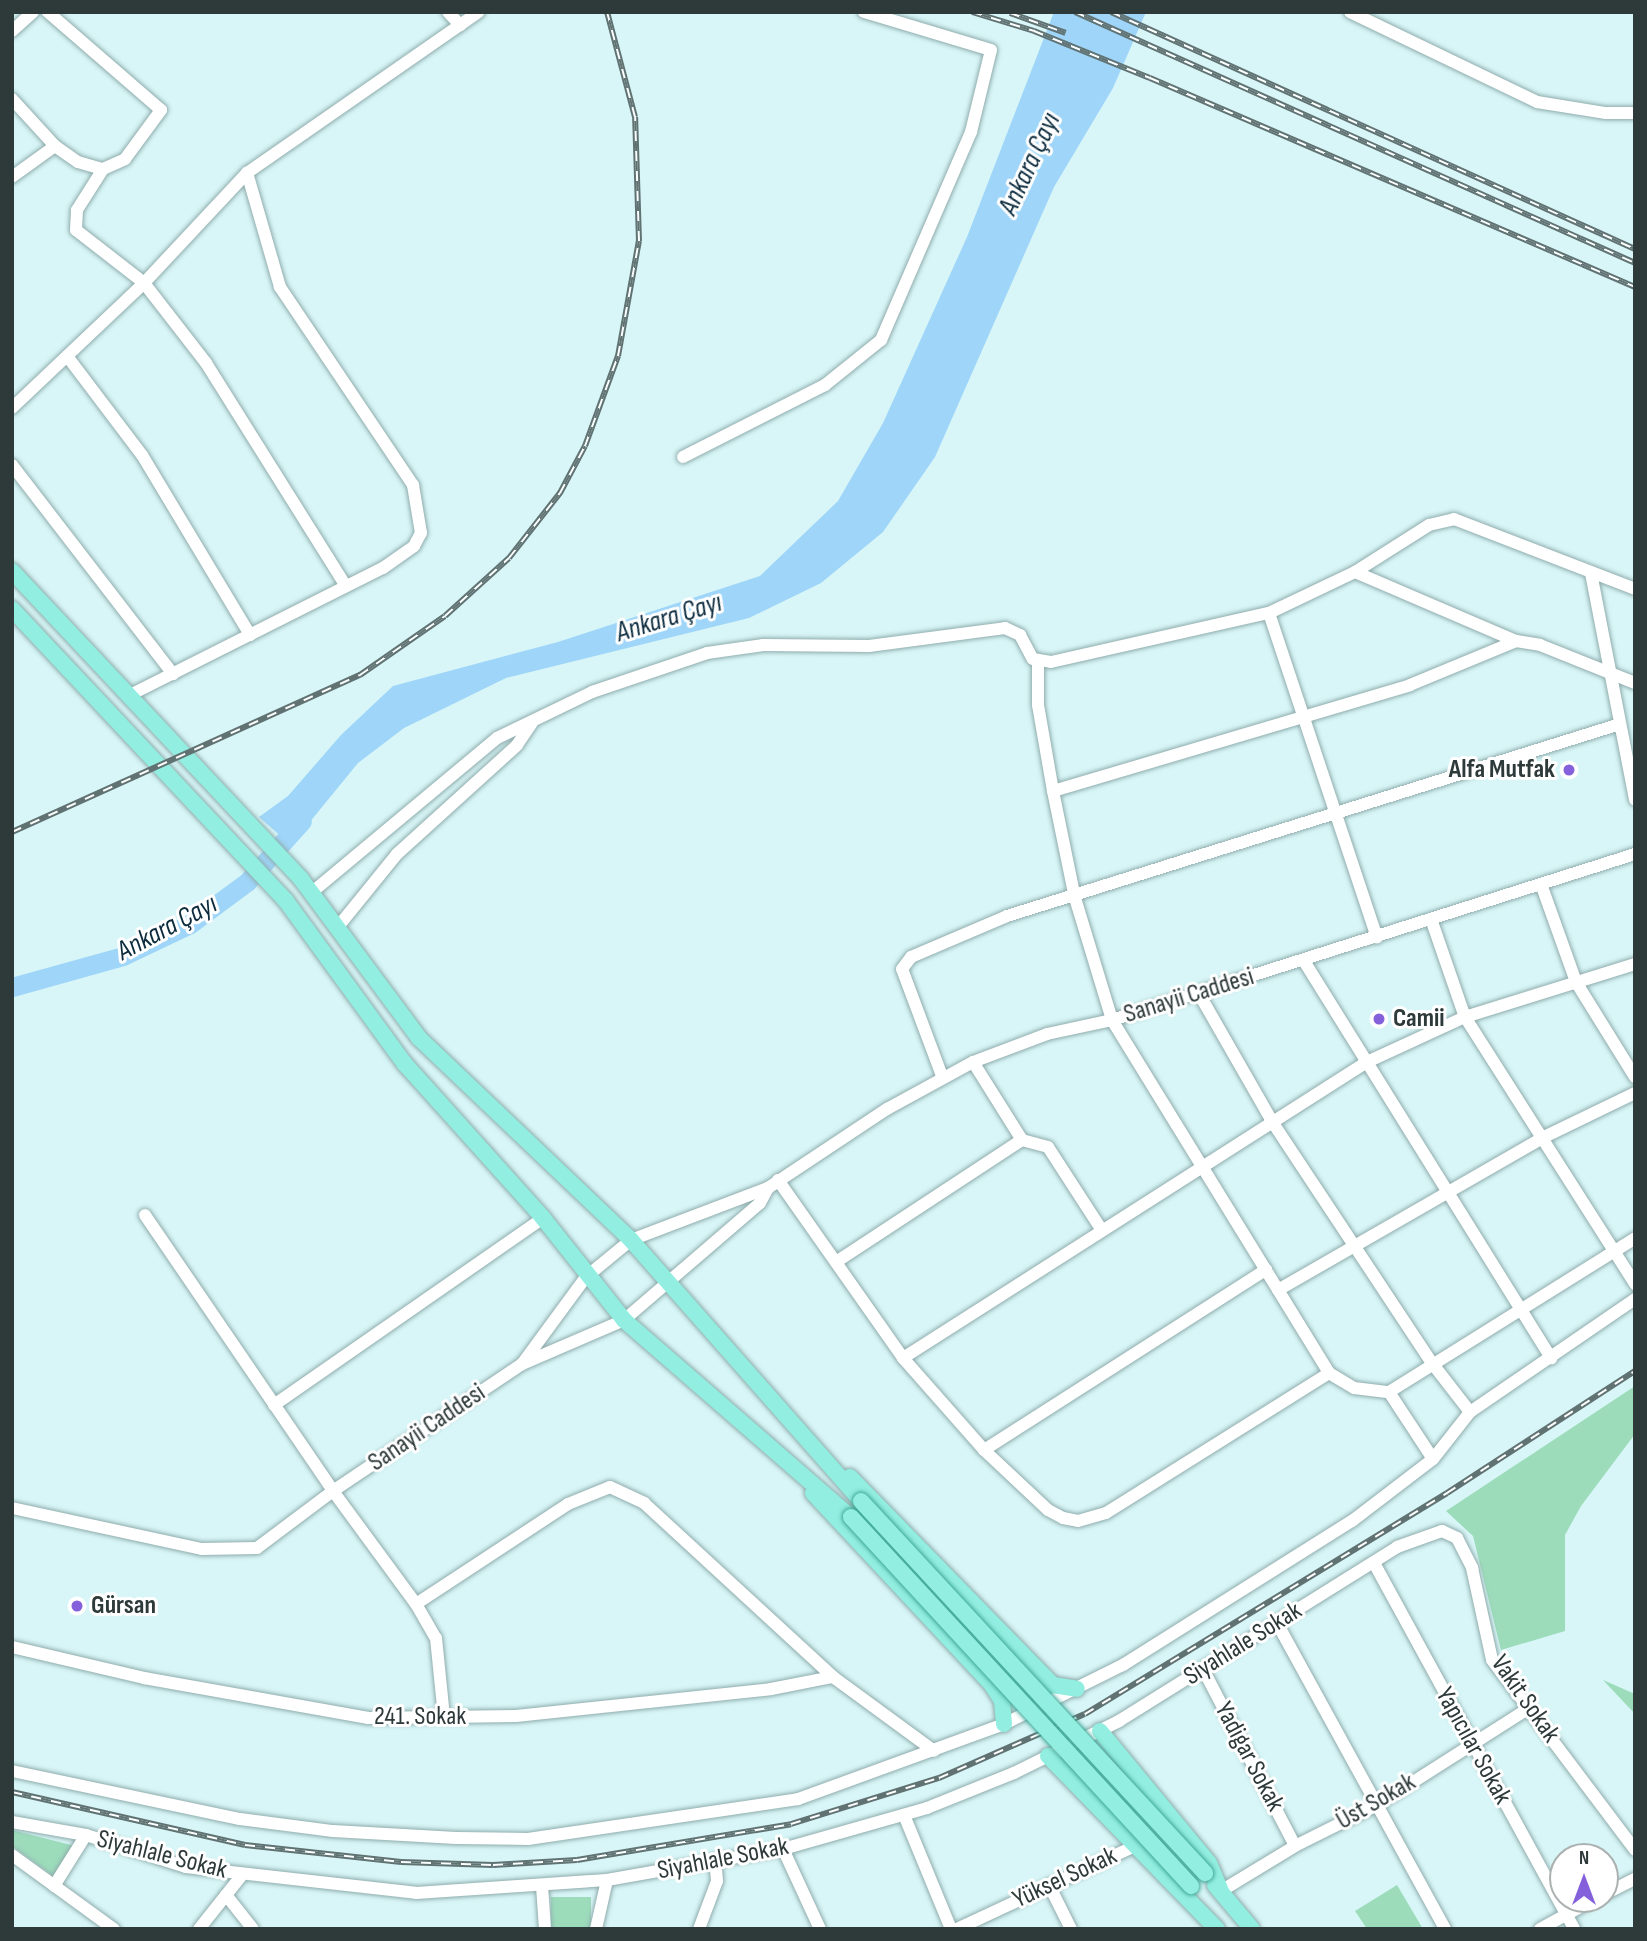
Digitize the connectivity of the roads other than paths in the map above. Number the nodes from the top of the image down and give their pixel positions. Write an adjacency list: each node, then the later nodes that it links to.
1 (33, 12): 8 (street)
2 (48, 12): 12 (street)
3 (448, 12): 7 (street)
4 (479, 12): 7 (street)
5 (864, 12): 18 (street)
6 (1350, 12): 10 (street)
7 (460, 25): 13 (street)
8 (12, 31)
9 (12, 99): 11 (street)
10 (1635, 113)
11 (55, 146): 12 (street); 14 (street)
12 (103, 169): 15 (street)
13 (247, 173): 15 (street); 23 (street)
14 (12, 177)
15 (144, 283): 16 (street); 23 (street)
16 (67, 356): 17 (street); 27 (street)
17 (12, 408)
18 (682, 457)
19 (12, 465): 30 (street)
20 (12, 571): 33 (main road)
21 (1355, 572): 22 (street); 26 (street); 28 (street)
22 (1591, 573): 24 (street); 31 (street)
23 (346, 586): 27 (street)
24 (1635, 589)
25 (12, 609): 65 (main road)
26 (1269, 613): 29 (street); 34 (street)
27 (250, 635): 30 (street)
28 (1516, 641): 31 (street); 34 (street)
29 (1038, 662): 35 (street); 37 (street)
30 (173, 674): 33 (street)
31 (1611, 675): 32 (street); 36 (street)
32 (1635, 683)
33 (130, 695): 42 (main road)
34 (1304, 715): 37 (street); 39 (street)
35 (532, 723): 42 (street); 45 (street)
36 (1620, 724): 38 (street); 39 (street)
37 (1053, 791): 43 (street)
38 (1635, 800)
39 (1335, 813): 43 (street); 46 (street)
40 (1634, 855): 41 (street, Sanayii Caddesi)
41 (1541, 884): 44 (street, Sanayii Caddesi); 49 (street)
42 (311, 893): 45 (main road)
43 (1075, 898): 52 (street); 55 (street)
44 (1431, 919): 46 (street, Sanayii Caddesi); 51 (street)
45 (337, 928): 68 (main road)
46 (1377, 937): 47 (street, Sanayii Caddesi)
47 (1304, 961): 50 (street, Sanayii Caddesi); 54 (street)
48 (1635, 964): 49 (street)
49 (1576, 982): 51 (street); 56 (street)
50 (1198, 992): 52 (street, Sanayii Caddesi); 58 (street)
51 (1465, 1017): 54 (street); 59 (street)
52 (1112, 1020): 53 (street, Sanayii Caddesi); 61 (street)
53 (973, 1062): 55 (street, Sanayii Caddesi); 60 (street)
54 (1367, 1062): 58 (street); 63 (street)
55 (942, 1076): 62 (street, Sanayii Caddesi)
56 (1635, 1077)
57 (1635, 1093): 59 (street)
58 (1273, 1123): 61 (street); 69 (street)
59 (1542, 1138): 63 (street); 70 (street)
60 (1022, 1140): 66 (street); 71 (street)
61 (1200, 1165): 66 (street); 72 (street)
62 (773, 1184): 68 (street, Sanayii Caddesi); 71 (street); 74 (street, Sanayii Caddesi)
63 (1449, 1194): 69 (street); 78 (street)
64 (145, 1215): 86 (street)
65 (543, 1219): 73 (main road); 86 (street)
66 (1101, 1229): 80 (street)
67 (1635, 1238): 70 (street)
68 (631, 1240): 73 (street, Sanayii Caddesi); 74 (main road)
69 (1357, 1247): 76 (street); 82 (street)
70 (1613, 1251): 75 (street); 78 (street)
71 (836, 1262): 80 (street)
72 (1266, 1270): 76 (street); 89 (street)
73 (586, 1278): 79 (main road); 83 (street, Sanayii Caddesi)
74 (670, 1283): 79 (street, Sanayii Caddesi); 88 (main road)
75 (1635, 1284)
76 (1278, 1290): 84 (street)
77 (1635, 1299): 81 (street)
78 (1521, 1311): 81 (street); 82 (street)
79 (624, 1320): 83 (street, Sanayii Caddesi); 91 (main road)
80 (903, 1358): 89 (street)
81 (1551, 1358): 87 (street)
82 (1432, 1363): 85 (street); 87 (street)
83 (522, 1364): 92 (street, Sanayii Caddesi)
84 (1329, 1373): 85 (street); 89 (street)
85 (1389, 1392): 90 (street)
86 (274, 1405): 92 (street)
87 (1470, 1412): 90 (street)
88 (816, 1450): 97 (main road); 130 (main road, bridge)
89 (985, 1450)
90 (1433, 1459): 102 (street)
91 (798, 1470): 101 (main road); 143 (main road, bridge)
92 (333, 1491): 93 (street, Sanayii Caddesi); 95 (street)
93 (12, 1508)
94 (1374, 1563): 96 (street, Siyahlale Sokak); 103 (street, Vakit Sokak); 107 (street, Yapıcılar Sokak)
95 (416, 1604): 100 (street); 104 (street)
96 (1277, 1623): 99 (street, Siyahlale Sokak); 113 (street)
97 (1014, 1644): 101 (main road); 102 (main road)
98 (12, 1647): 104 (street, 241. Sokak)
99 (1203, 1669): 106 (street, Siyahlale Sokak); 118 (street, Yadigar Sokak)
100 (833, 1677): 104 (street, 241. Sokak); 108 (street)
101 (992, 1685): 105 (main road)
102 (1077, 1689): 105 (street)
103 (1529, 1708): 107 (street, Üst Sokak); 120 (street, Vakit Sokak)
104 (444, 1717)
105 (1004, 1724): 108 (street)
106 (1100, 1731): 109 (street, Siyahlale Sokak); 110 (main road)
107 (1471, 1744): 113 (street, Üst Sokak); 132 (street, Yapıcılar Sokak)
108 (934, 1751): 111 (street)
109 (1048, 1756): 112 (main road); 114 (street, Siyahlale Sokak)
110 (1132, 1769): 112 (main road); 130 (main road)
111 (12, 1771)
112 (1096, 1803): 117 (main road)
113 (1377, 1805): 118 (street, Üst Sokak); 145 (street)
114 (904, 1815): 119 (street, Siyahlale Sokak); 140 (street)
115 (12, 1822): 116 (street, Siyahlale Sokak)
116 (86, 1836): 123 (street, Siyahlale Sokak); 127 (street)
117 (1135, 1846): 126 (street, Yüksel Sokak); 142 (main road)
118 (1295, 1846): 130 (street, Üst Sokak)
119 (783, 1849): 122 (street, Siyahlale Sokak); 139 (street)
120 (1635, 1850)
121 (12, 1855): 127 (street)
122 (715, 1860): 124 (street, Siyahlale Sokak); 138 (street)
123 (242, 1875): 128 (street, Siyahlale Sokak); 131 (street)
124 (607, 1880): 128 (street, Siyahlale Sokak); 137 (street)
125 (1635, 1880): 129 (street)
126 (1049, 1885): 140 (street, Yüksel Sokak); 141 (street)
127 (54, 1886): 133 (street)
128 (542, 1886): 136 (street)
129 (1619, 1887)
130 (1221, 1891): 144 (main road)
131 (226, 1895): 134 (street); 135 (street)
132 (1565, 1914): 146 (street); 147 (street, Yapıcılar Sokak)
133 (114, 1929)
134 (199, 1929)
135 (253, 1929)
136 (545, 1929)
137 (596, 1929)
138 (699, 1929)
139 (820, 1929)
140 (954, 1929)
141 (1071, 1929)
142 (1217, 1929)
143 (1224, 1929)
144 (1252, 1929)
145 (1445, 1929)
146 (1540, 1929)
147 (1574, 1929)

